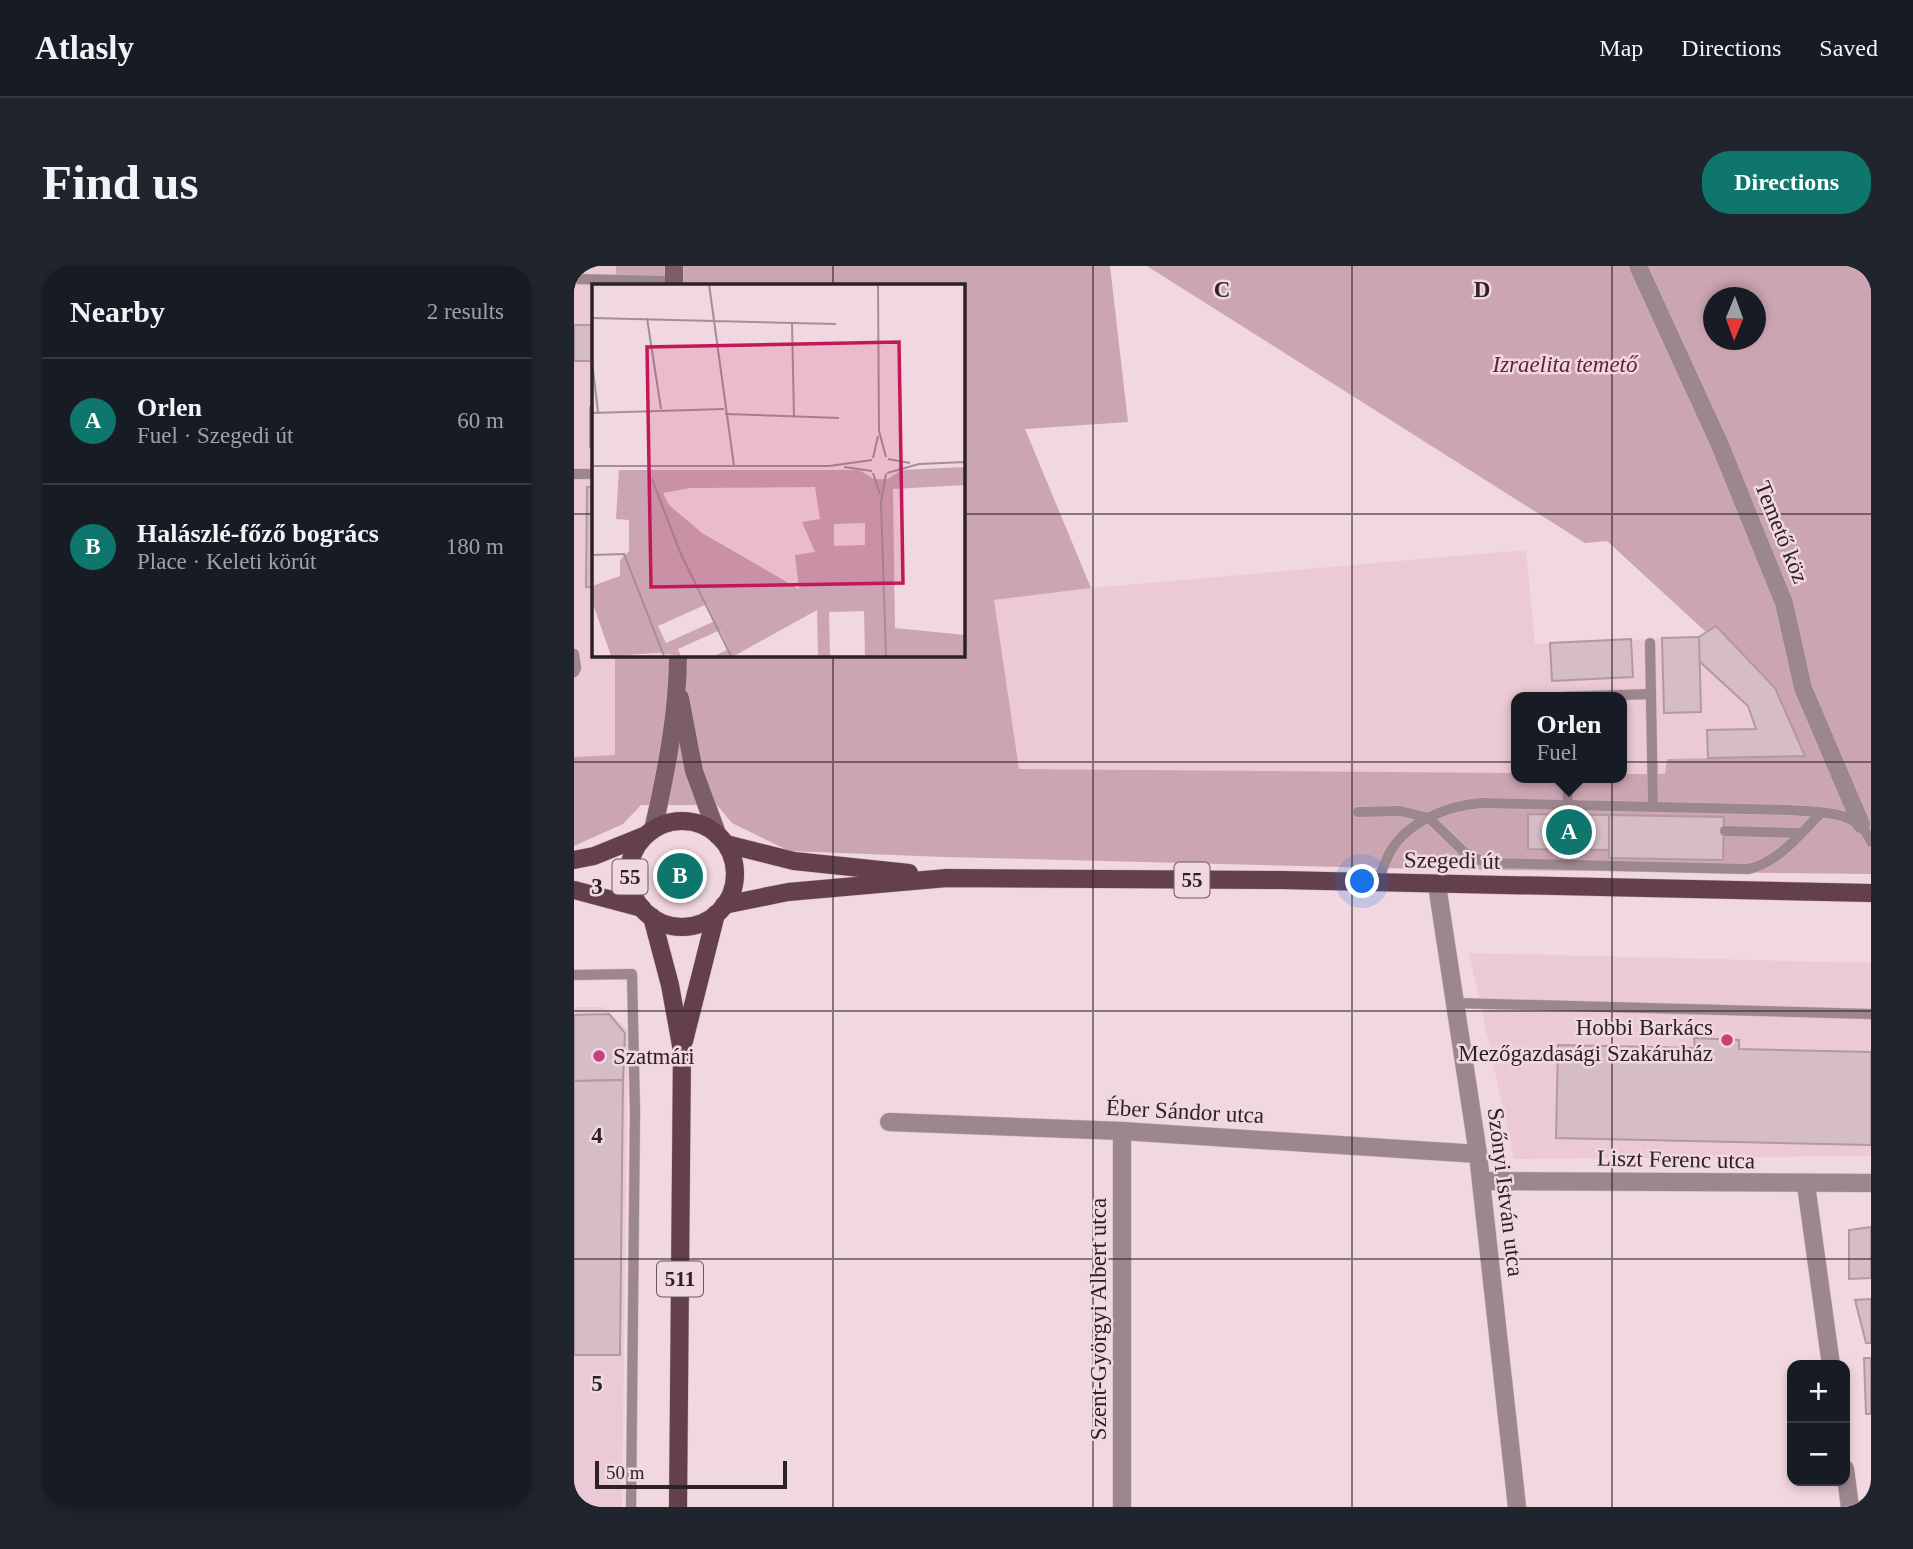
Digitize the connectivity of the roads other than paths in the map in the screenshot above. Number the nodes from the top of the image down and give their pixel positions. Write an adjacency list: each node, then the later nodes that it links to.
1 (1637, 266): 19 (street, Temető köz)
2 (674, 277): 3 (lane)
3 (574, 279)
4 (574, 474): 5 (lane)
5 (592, 474)
6 (1650, 643): 11 (lane)
7 (574, 654): 9 (lane)
8 (678, 656): 10 (main road)
9 (574, 671)
10 (678, 685): 21 (main road); 23 (main road)
11 (1651, 694): 12 (lane); 15 (lane)
12 (1627, 695)
13 (1567, 783): 14 (lane)
14 (1568, 805): 15 (lane); 18 (lane)
15 (1653, 807): 17 (lane)
16 (1358, 812): 18 (lane)
17 (1821, 813): 19 (lane); 22 (lane)
18 (1429, 818): 22 (lane); 27 (lane)
19 (1861, 824): 24 (lane)
20 (1725, 831): 22 (lane)
21 (649, 833): 23 (main road, 55); 25 (main road, 55); 32 (main road, 55)
22 (1801, 833)
23 (722, 840): 26 (main road, 55); 31 (main road)
24 (1871, 842)
25 (574, 860)
26 (947, 878): 27 (main road, Szegedi út / 55); 31 (main road, 55)
27 (1377, 883): 28 (main road, Szegedi út / 55)
28 (1437, 885): 30 (main road, Szegedi út / 55); 34 (street, Szőnyi István utca)
29 (574, 890): 32 (main road, 55)
30 (1871, 893)
31 (720, 909): 32 (main road, 55); 36 (main road, 511)
32 (647, 912): 36 (main road, 511)
33 (574, 975): 45 (lane)
34 (1455, 1003): 35 (lane); 39 (street, Szőnyi István utca)
35 (1871, 1014)
36 (682, 1051): 46 (main road, 511)
37 (889, 1122): 38 (street, Éber Sándor utca)
38 (1122, 1131): 39 (street, Éber Sándor utca); 47 (street, Szent-Györgyi Albert utca)
39 (1478, 1154): 40 (street, Szőnyi István utca)
40 (1481, 1181): 42 (street, Liszt Ferenc utca); 48 (street, Szőnyi István utca)
41 (1871, 1183): 42 (street, Liszt Ferenc utca)
42 (1806, 1185): 43 (street)
43 (1829, 1360)
44 (1847, 1486): 49 (street)
45 (631, 1507)
46 (678, 1507)
47 (1122, 1507)
48 (1517, 1507)
49 (1850, 1507)

